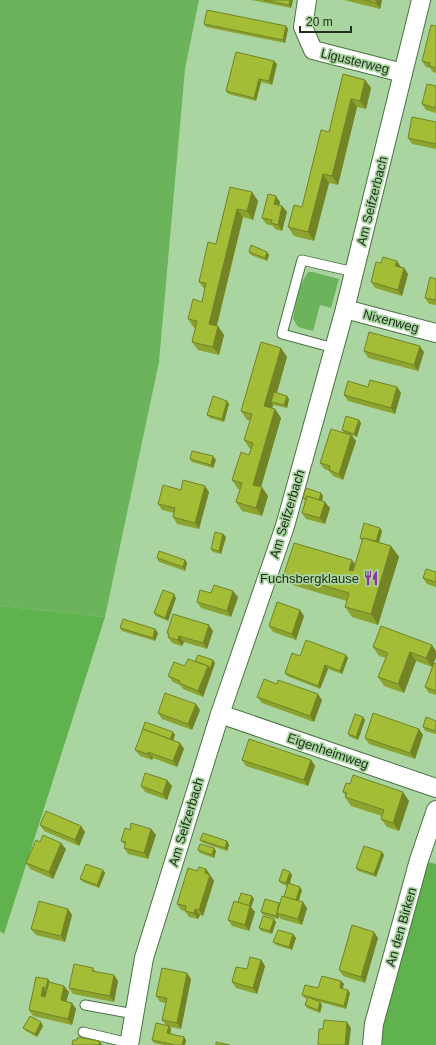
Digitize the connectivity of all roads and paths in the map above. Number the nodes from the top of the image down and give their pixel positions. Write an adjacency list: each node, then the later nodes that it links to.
1 (307, 0): 3 (street, Ligusterweg)
2 (421, 0): 3 (street, Am Seifzerbach)
3 (403, 73): 4 (street, Am Seifzerbach)
4 (354, 272): 5 (street, Am Seifzerbach); 7 (lane)
5 (345, 309): 6 (street, Nixenweg); 7 (street, Am Seifzerbach)
6 (436, 333)
7 (334, 348): 8 (street, Am Seifzerbach)
8 (220, 714): 9 (street, Eigenheimweg); 12 (street, Am Seifzerbach)
9 (436, 788)
10 (436, 810): 15 (street, An den Birken)
11 (85, 1005): 12 (lane)
12 (134, 1014): 14 (street, Am Seifzerbach)
13 (83, 1032): 14 (lane)
14 (129, 1044)
15 (372, 1045)

